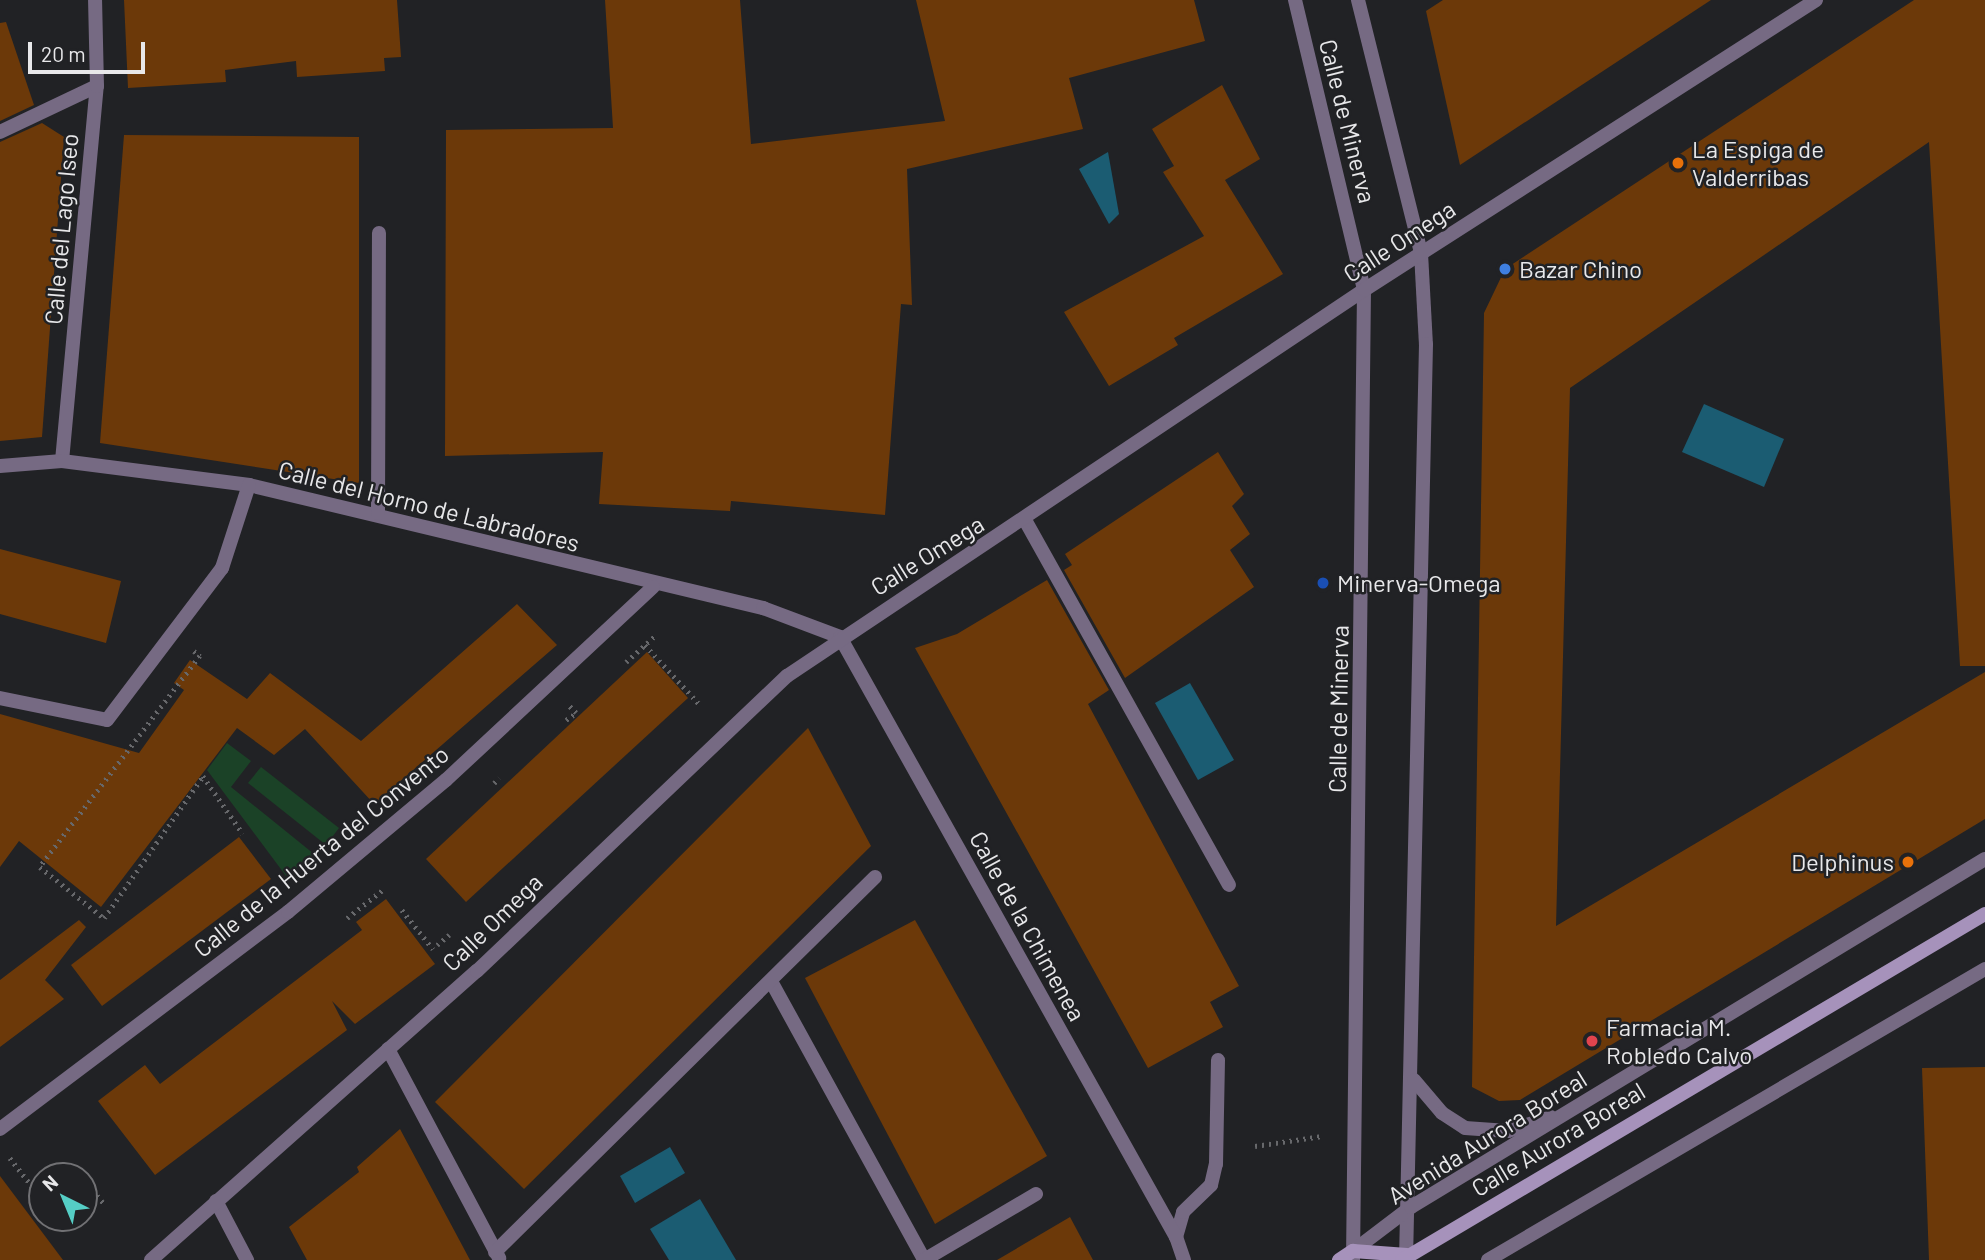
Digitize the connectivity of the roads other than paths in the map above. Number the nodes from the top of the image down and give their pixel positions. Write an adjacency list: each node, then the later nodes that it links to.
1 (95, 0): 5 (street, Calle del Lago Iseo)
2 (1295, 0): 9 (street, Calle de Minerva)
3 (1358, 0): 8 (street, Calle de Minerva)
4 (1816, 0): 8 (street, Calle Omega)
5 (97, 86): 6 (street); 10 (street, Calle del Lago Iseo)
6 (0, 132)
7 (379, 233): 13 (street)
8 (1422, 253): 9 (street, Calle Omega); 26 (street, Calle de Minerva)
9 (1364, 290): 14 (street, Calle Omega); 34 (street, Calle de Minerva)
10 (62, 461): 11 (street, Calle del Horno de Labradores); 12 (street, Calle del Horno de Labradores)
11 (0, 466)
12 (249, 485): 13 (street, Calle del Horno de Labradores); 17 (street)
13 (378, 513): 15 (street, Calle del Horno de Labradores)
14 (1025, 520): 16 (street, Calle Omega); 20 (street)
15 (653, 587): 16 (street, Calle del Horno de Labradores); 28 (street, Calle de la Huerta del Convento)
16 (840, 637): 24 (street, Calle Omega); 32 (street, Calle de la Chimenea)
17 (0, 698)
18 (1985, 859): 27 (street, Avenida Aurora Boreal)
19 (875, 877): 23 (street)
20 (1228, 885)
21 (1985, 914): 35 (main road, Calle Aurora Boreal)
22 (1985, 969): 41 (street)
23 (772, 983): 33 (street); 38 (street)
24 (388, 1049): 30 (street, Calle Omega); 33 (street)
25 (1218, 1060): 32 (street)
26 (1414, 1080): 27 (street); 31 (street, Calle de Minerva)
27 (1576, 1109): 31 (street, Avenida Aurora Boreal)
28 (0, 1129)
29 (1036, 1194): 38 (street)
30 (216, 1202): 36 (street, Calle Omega); 37 (street)
31 (1411, 1207): 34 (street, Avenida Aurora Boreal); 35 (street, Calle de Minerva)
32 (1176, 1237): 39 (street, Calle de la Chimenea)
33 (497, 1256)
34 (1353, 1256): 35 (main road); 40 (main road, Avenida Aurora Boreal)
35 (1405, 1258)
36 (150, 1260)
37 (247, 1260)
38 (924, 1260)
39 (1184, 1260)
40 (1339, 1260)
41 (1488, 1260)

